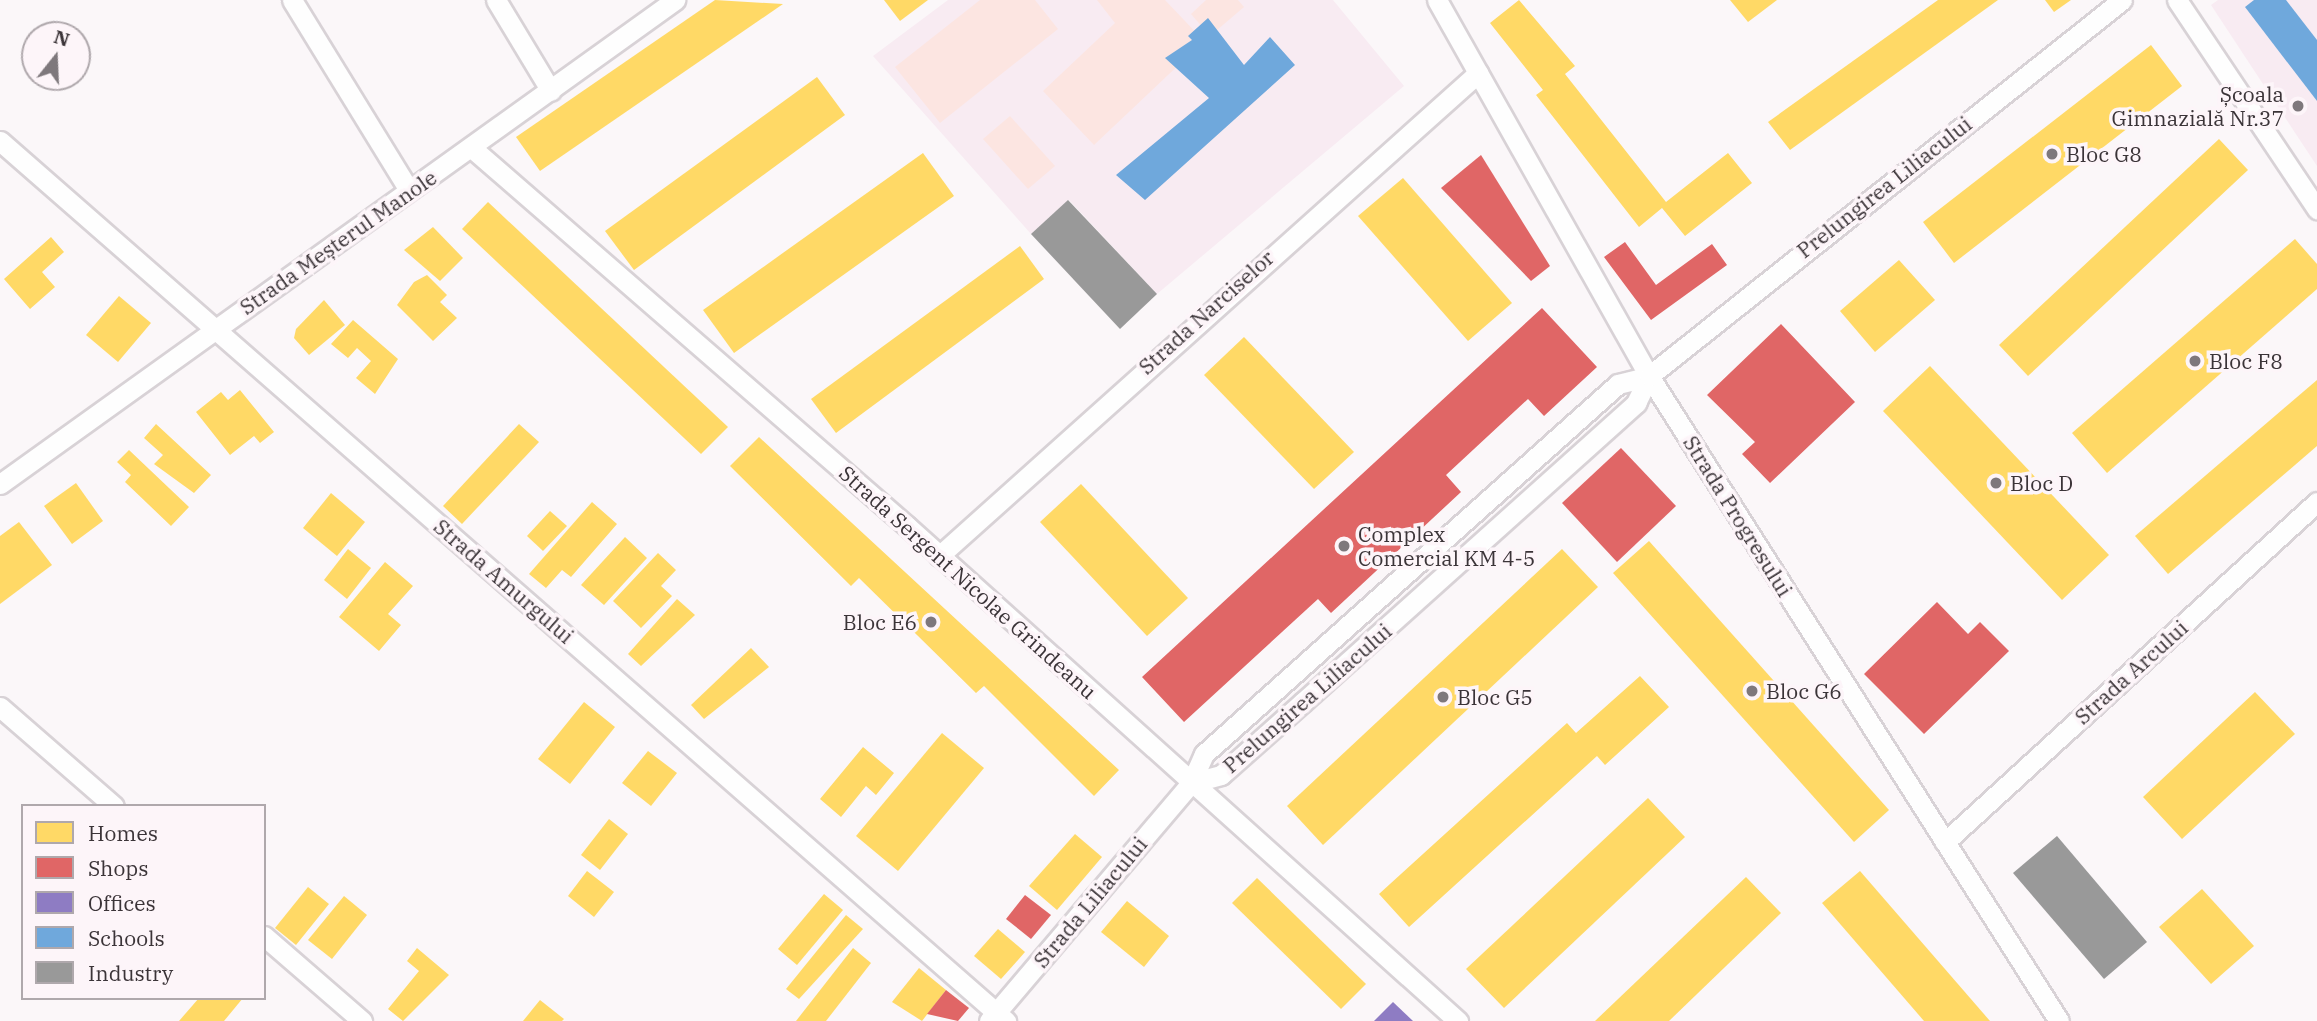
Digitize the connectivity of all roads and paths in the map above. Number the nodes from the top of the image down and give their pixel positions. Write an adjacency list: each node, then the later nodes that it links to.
1 (292, 0): 11 (street)
2 (496, 0): 8 (street)
3 (675, 0): 8 (street, Strada Meșterul Manole)
4 (1437, 0): 7 (street, Strada Progresului)
5 (2122, 0): 14 (street, Prelungirea Liliacului)
6 (2177, 0): 12 (street)
7 (1478, 73): 14 (street, Strada Progresului); 17 (street, Strada Narciselor)
8 (551, 91): 10 (street, Strada Meșterul Manole)
9 (0, 141): 13 (street, Strada Amurgului)
10 (473, 149): 11 (street, Strada Meșterul Manole); 17 (street, Strada Sergent Nicolae Grindeanu)
11 (409, 190): 13 (street, Strada Meșterul Manole)
12 (2317, 209)
13 (215, 328): 15 (street, Strada Meșterul Manole); 23 (street, Strada Amurgului)
14 (1649, 376): 19 (street, Prelungirea Liliacului); 19 (street, Prelungirea Liliacului); 21 (street, Strada Progresului)
15 (0, 484)
16 (2317, 502): 21 (street, Strada Arcului)
17 (939, 556): 19 (street, Strada Sergent Nicolae Grindeanu)
18 (0, 707): 20 (street)
19 (1191, 783): 23 (street, Strada Liliacului); 25 (street, Strada Sergent Nicolae Grindeanu)
20 (112, 804)
21 (1945, 842): 26 (street, Strada Progresului)
22 (266, 938): 24 (street)
23 (997, 1018)
24 (362, 1021)
25 (1458, 1021)
26 (2059, 1021)

